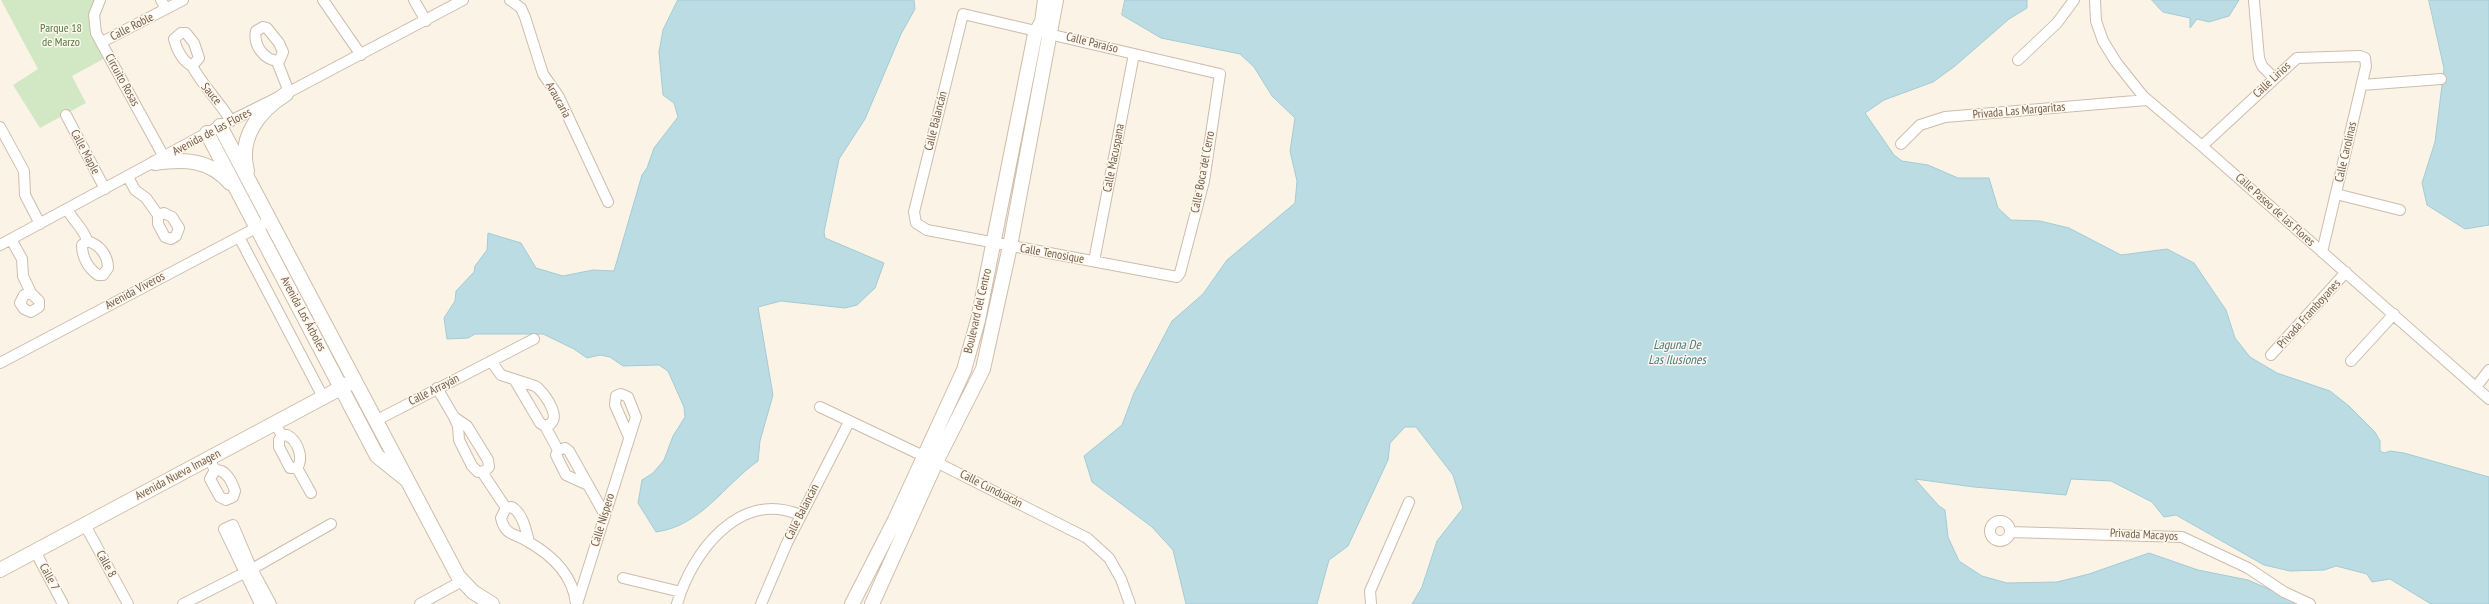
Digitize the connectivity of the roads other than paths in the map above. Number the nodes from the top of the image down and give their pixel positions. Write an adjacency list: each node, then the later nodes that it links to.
1 (100, 0): 19 (street, Circuito Rosas)
2 (183, 0): 13 (street, Calle Roble)
3 (323, 0): 16 (street)
4 (334, 0): 16 (street)
5 (414, 0): 17 (street)
6 (463, 0): 17 (street, Avenida de las Flores)
7 (510, 0): 43 (street, Araucaria)
8 (1045, 0): 15 (street, Boulevard del Centro)
9 (1056, 0): 15 (street, Boulevard del Centro)
10 (2074, 0): 23 (street)
11 (2094, 0): 31 (street, Calle Paseo de las Flores)
12 (2254, 1): 27 (street)
13 (164, 4): 19 (street, Calle Roble)
14 (963, 14): 18 (street, Calle Paraíso); 50 (street, Calle Balancán)
15 (1048, 15): 18 (street, Boulevard del Centro)
16 (333, 18): 21 (street)
17 (426, 20): 21 (street, Avenida de las Flores)
18 (1043, 31): 20 (street, Calle Paraíso); 55 (street, Boulevard del Centro); 57 (street, Boulevard del Centro)
19 (102, 42): 38 (street, Circuito Rosas)
20 (1134, 54): 26 (street, Calle Paraíso); 59 (street, Calle Macuspana)
21 (361, 55): 30 (street, Avenida de las Flores)
22 (2360, 56): 27 (street, Calle Lirios); 29 (street, Calle Carolinas)
23 (2018, 60)
24 (278, 61): 30 (street)
25 (192, 66): 33 (street, Sauce)
26 (1220, 74): 61 (street, Calle Boca del Cerro)
27 (2274, 78): 37 (street, Calle Lirios)
28 (2441, 79): 29 (street)
29 (2362, 85): 42 (street, Calle Carolinas)
30 (288, 93): 33 (street, Avenida de las Flores); 40 (street)
31 (2147, 100): 36 (street, Privada Las Margaritas); 37 (street, Calle Paseo de las Flores)
32 (66, 115): 41 (street, Calle Maple)
33 (226, 124): 35 (street, Avenida de las Flores); 40 (street, Avenida Los Árboles)
34 (0, 127): 49 (street)
35 (207, 133): 38 (street, Avenida de las Flores); 44 (street, Avenida Los Árboles)
36 (1901, 144)
37 (2202, 146): 58 (street, Calle Paseo de las Flores)
38 (160, 160): 39 (street, Avenida de las Flores); 44 (street)
39 (128, 177): 41 (street, Avenida de las Flores); 47 (street)
40 (250, 181): 48 (street, Avenida Los Árboles)
41 (105, 189): 45 (street, Avenida de las Flores)
42 (2336, 194): 46 (street); 58 (street, Calle Carolinas)
43 (608, 202)
44 (244, 203): 51 (street, Avenida Los Árboles)
45 (67, 209): 49 (street, Avenida de las Flores); 54 (street)
46 (2400, 210)
47 (158, 215)
48 (271, 220): 51 (street, Avenida Viveros); 60 (street, Avenida Los Árboles)
49 (40, 224): 53 (street, Avenida de las Flores)
50 (920, 226): 55 (street, Calle Tenosique)
51 (257, 228): 52 (street, Avenida Viveros); 62 (street, Avenida Los Árboles)
52 (239, 237): 70 (street, Avenida Viveros); 77 (street)
53 (11, 239): 56 (street, Avenida de las Flores); 64 (street)
54 (87, 241)
55 (993, 242): 57 (street, Calle Tenosique); 88 (street, Boulevard del Centro)
56 (0, 245)
57 (1010, 246): 59 (street, Calle Tenosique); 88 (street, Boulevard del Centro)
58 (2322, 252): 63 (street, Calle Paseo de las Flores)
59 (1094, 261): 61 (street, Calle Tenosique)
60 (293, 263): 62 (street); 73 (street, Avenida Los Árboles)
61 (1181, 269)
62 (280, 270): 74 (street, Avenida Los Árboles)
63 (2346, 272): 65 (street, Calle Paseo de las Flores); 67 (street, Privada Framboyanes)
64 (31, 293)
65 (2394, 314): 69 (street); 75 (street, Calle Paseo de las Flores)
66 (534, 339): 68 (street, Calle Arrayán)
67 (2271, 356)
68 (491, 361): 72 (street); 76 (street, Calle Arrayán)
69 (2351, 361)
70 (0, 363)
71 (2489, 370): 75 (street)
72 (514, 379): 84 (street); 84 (street)
73 (355, 380): 74 (street, Avenida Nueva Imagen); 81 (street, Avenida Los Árboles)
74 (342, 387): 77 (street, Avenida Nueva Imagen); 91 (street, Avenida Los Árboles)
75 (2476, 387): 78 (street, Calle Paseo de las Flores)
76 (437, 388): 80 (street); 81 (street, Calle Arrayán)
77 (323, 397): 83 (street, Avenida Nueva Imagen)
78 (2489, 399)
79 (820, 408): 82 (street, Calle Cunduacán)
80 (454, 417): 90 (street); 90 (street)
81 (377, 420): 91 (street, Avenida Los Árboles)
82 (849, 422): 88 (street, Calle Cunduacán); 97 (street, Calle Balancán)
83 (275, 423): 85 (street); 99 (street, Avenida Nueva Imagen)
84 (545, 426): 87 (street)
85 (282, 436): 89 (street); 89 (street)
86 (629, 437): 96 (street, Calle Níspero)
87 (558, 450): 92 (street); 92 (street)
88 (930, 460): 118 (street, Boulevard del Centro); 119 (street, Boulevard del Centro); 120 (street, Calle Cunduacán)
89 (298, 468): 93 (street)
90 (482, 472): 95 (street)
91 (411, 484): 106 (street, Avenida Los Árboles)
92 (588, 485): 96 (street)
93 (311, 493)
94 (1409, 502): 121 (street)
95 (506, 508): 101 (street); 101 (street)
96 (605, 515): 115 (street, Calle Níspero)
97 (800, 515): 107 (street); 117 (street, Calle Balancán)
98 (331, 524): 104 (street)
99 (84, 525): 102 (street, Avenida Nueva Imagen); 109 (street, Calle 8)
100 (2010, 532): 122 (street, Privada Macayos)
101 (529, 542): 115 (street)
102 (35, 551): 103 (street, Avenida Nueva Imagen); 108 (street, Calle 7)
103 (0, 570)
104 (248, 571): 110 (street); 111 (street); 112 (street)
105 (623, 578): 107 (street)
106 (462, 581): 113 (street); 114 (street, Avenida Los Árboles)
107 (681, 592): 116 (street)
108 (63, 604)
109 (128, 604)
110 (183, 604)
111 (260, 604)
112 (271, 604)
113 (420, 604)
114 (492, 604)
115 (576, 604)
116 (677, 604)
117 (761, 604)
118 (852, 604)
119 (872, 604)
120 (1130, 604)
121 (1371, 604)
122 (2310, 604)

